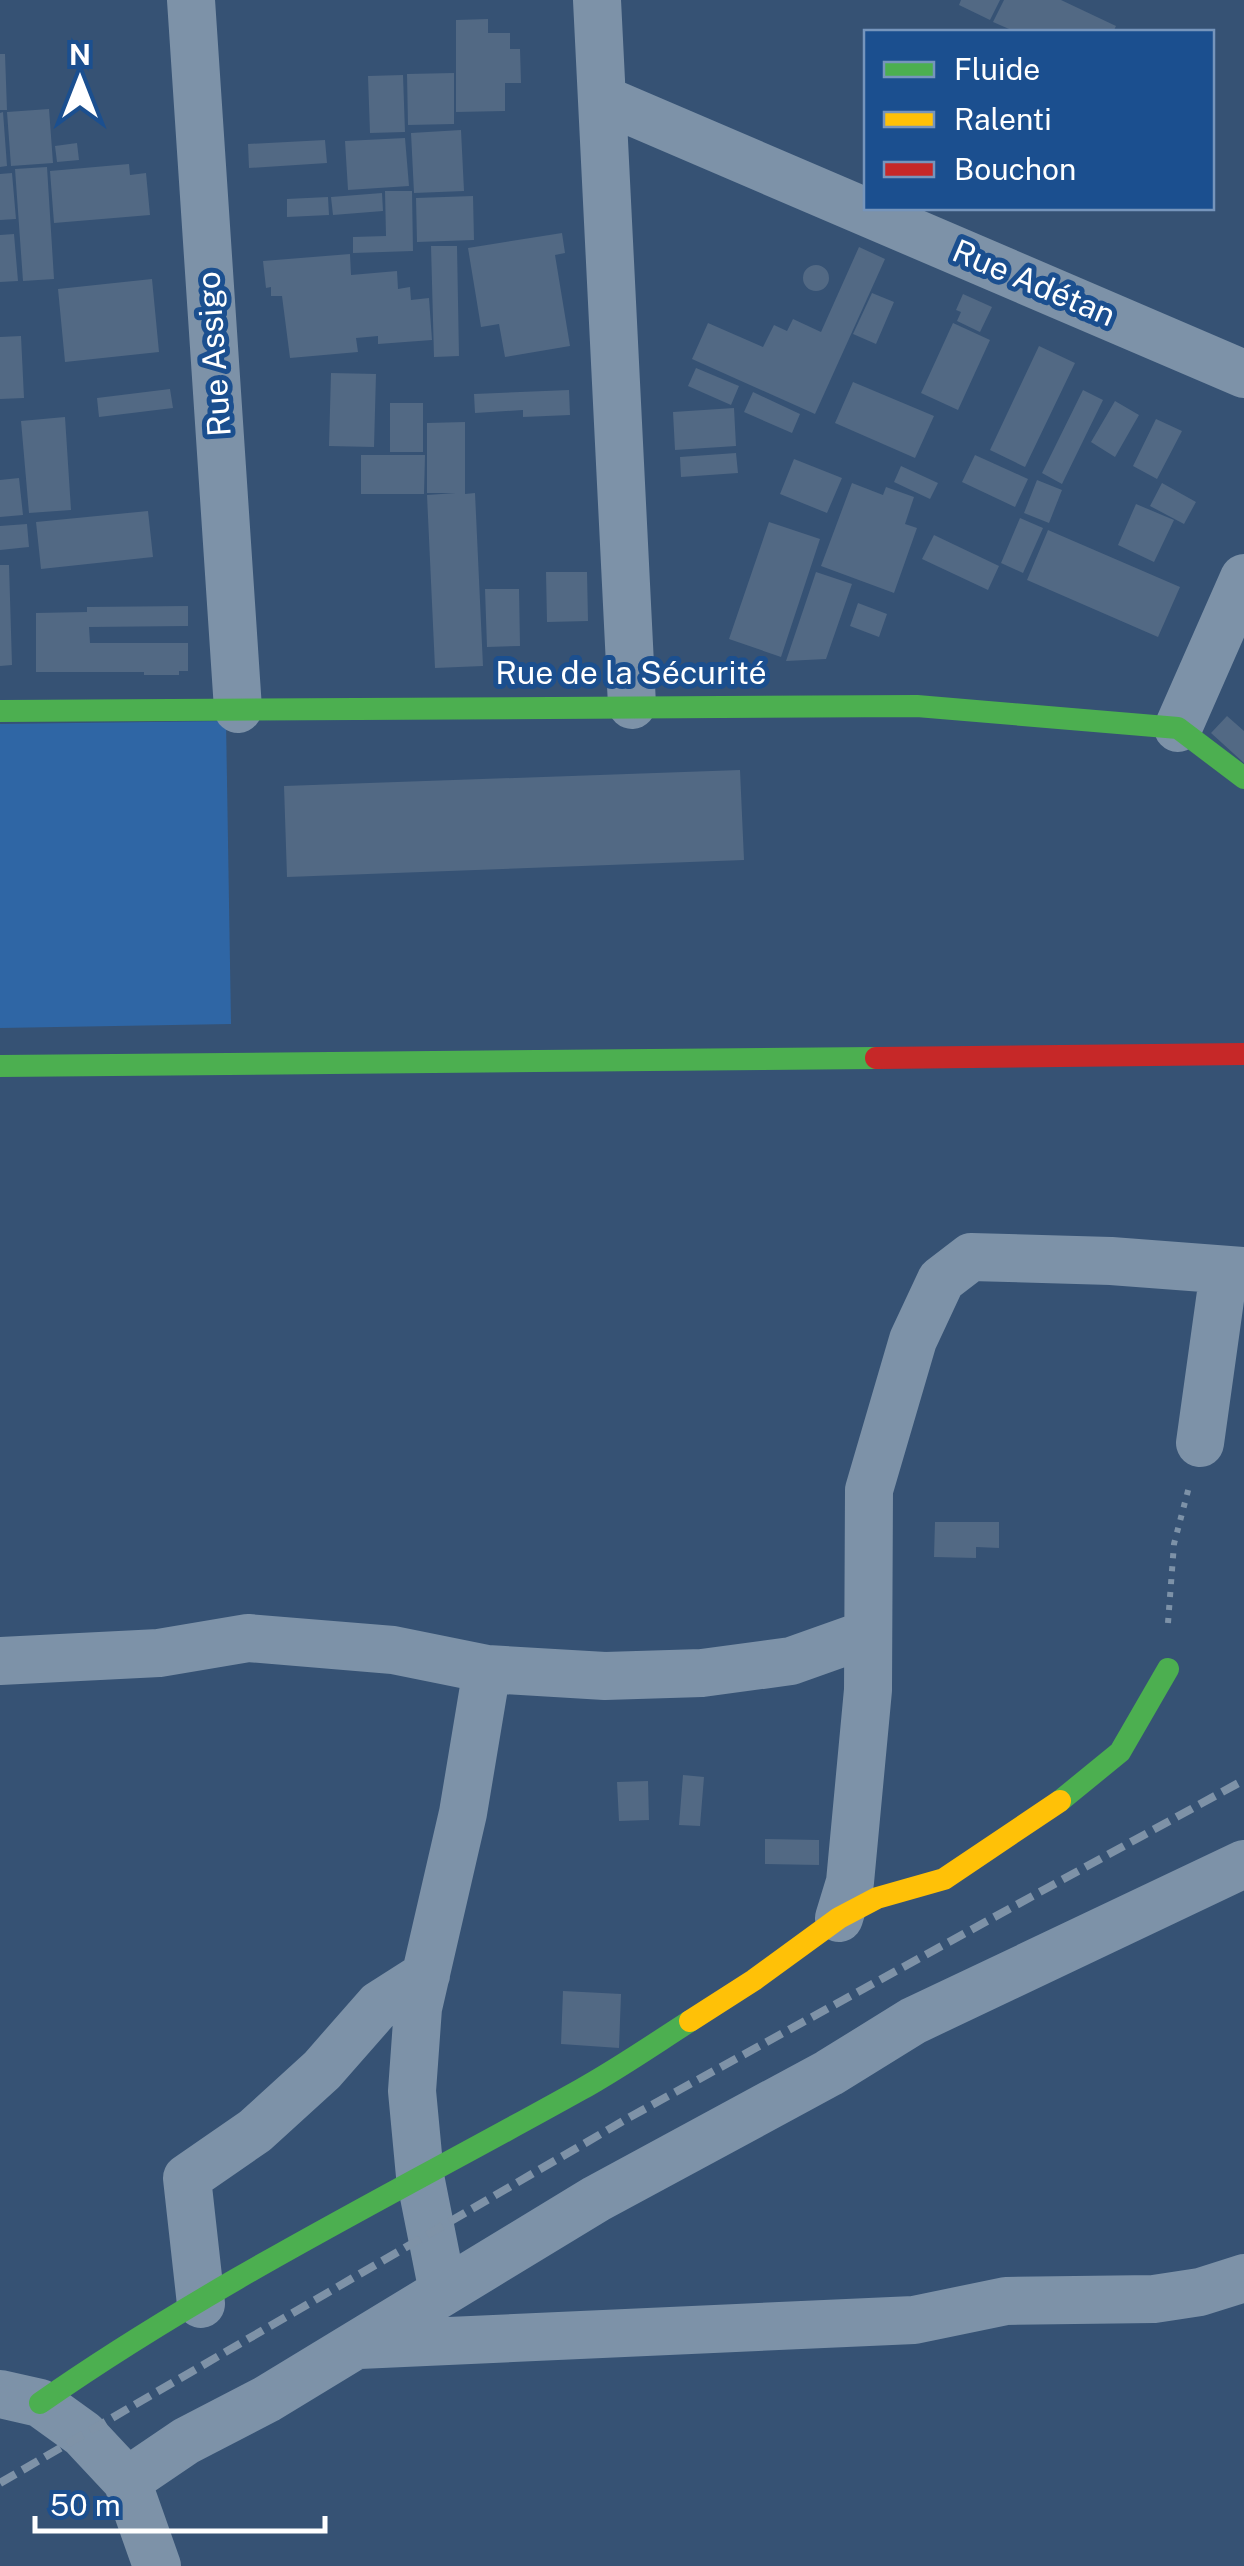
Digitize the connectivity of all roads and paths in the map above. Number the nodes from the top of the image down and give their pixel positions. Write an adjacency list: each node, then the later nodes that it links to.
1 (191, 0): 7 (street, Rue Assigo)
2 (597, 0): 3 (street)
3 (602, 100): 4 (street, Rue Adétan); 6 (street)
4 (1244, 374)
5 (1244, 578): 9 (street)
6 (632, 705): 7 (street, Rue de la Sécurité); 9 (street, Rue de la Sécurité)
7 (238, 709): 8 (street, Rue de la Sécurité)
8 (0, 711)
9 (1178, 728): 10 (street)
10 (1244, 778)
11 (1244, 1054): 12 (street)
12 (0, 1066)
13 (1234, 1271): 14 (street); 15 (street)
14 (1200, 1442): 18 (path)
15 (867, 1634): 17 (street); 20 (street)
16 (0, 1662): 17 (street)
17 (487, 1669): 21 (street)
18 (1168, 1669): 20 (street)
19 (1244, 1864): 24 (street)
20 (840, 1918): 22 (street)
21 (426, 1975): 22 (street); 25 (street)
22 (420, 2176): 24 (street); 25 (street)
23 (1244, 2278): 26 (street)
24 (443, 2292): 26 (street)
25 (201, 2304): 27 (street)
26 (350, 2346): 28 (street)
27 (20, 2398): 28 (street)
28 (127, 2481): 29 (street)
29 (157, 2566)

